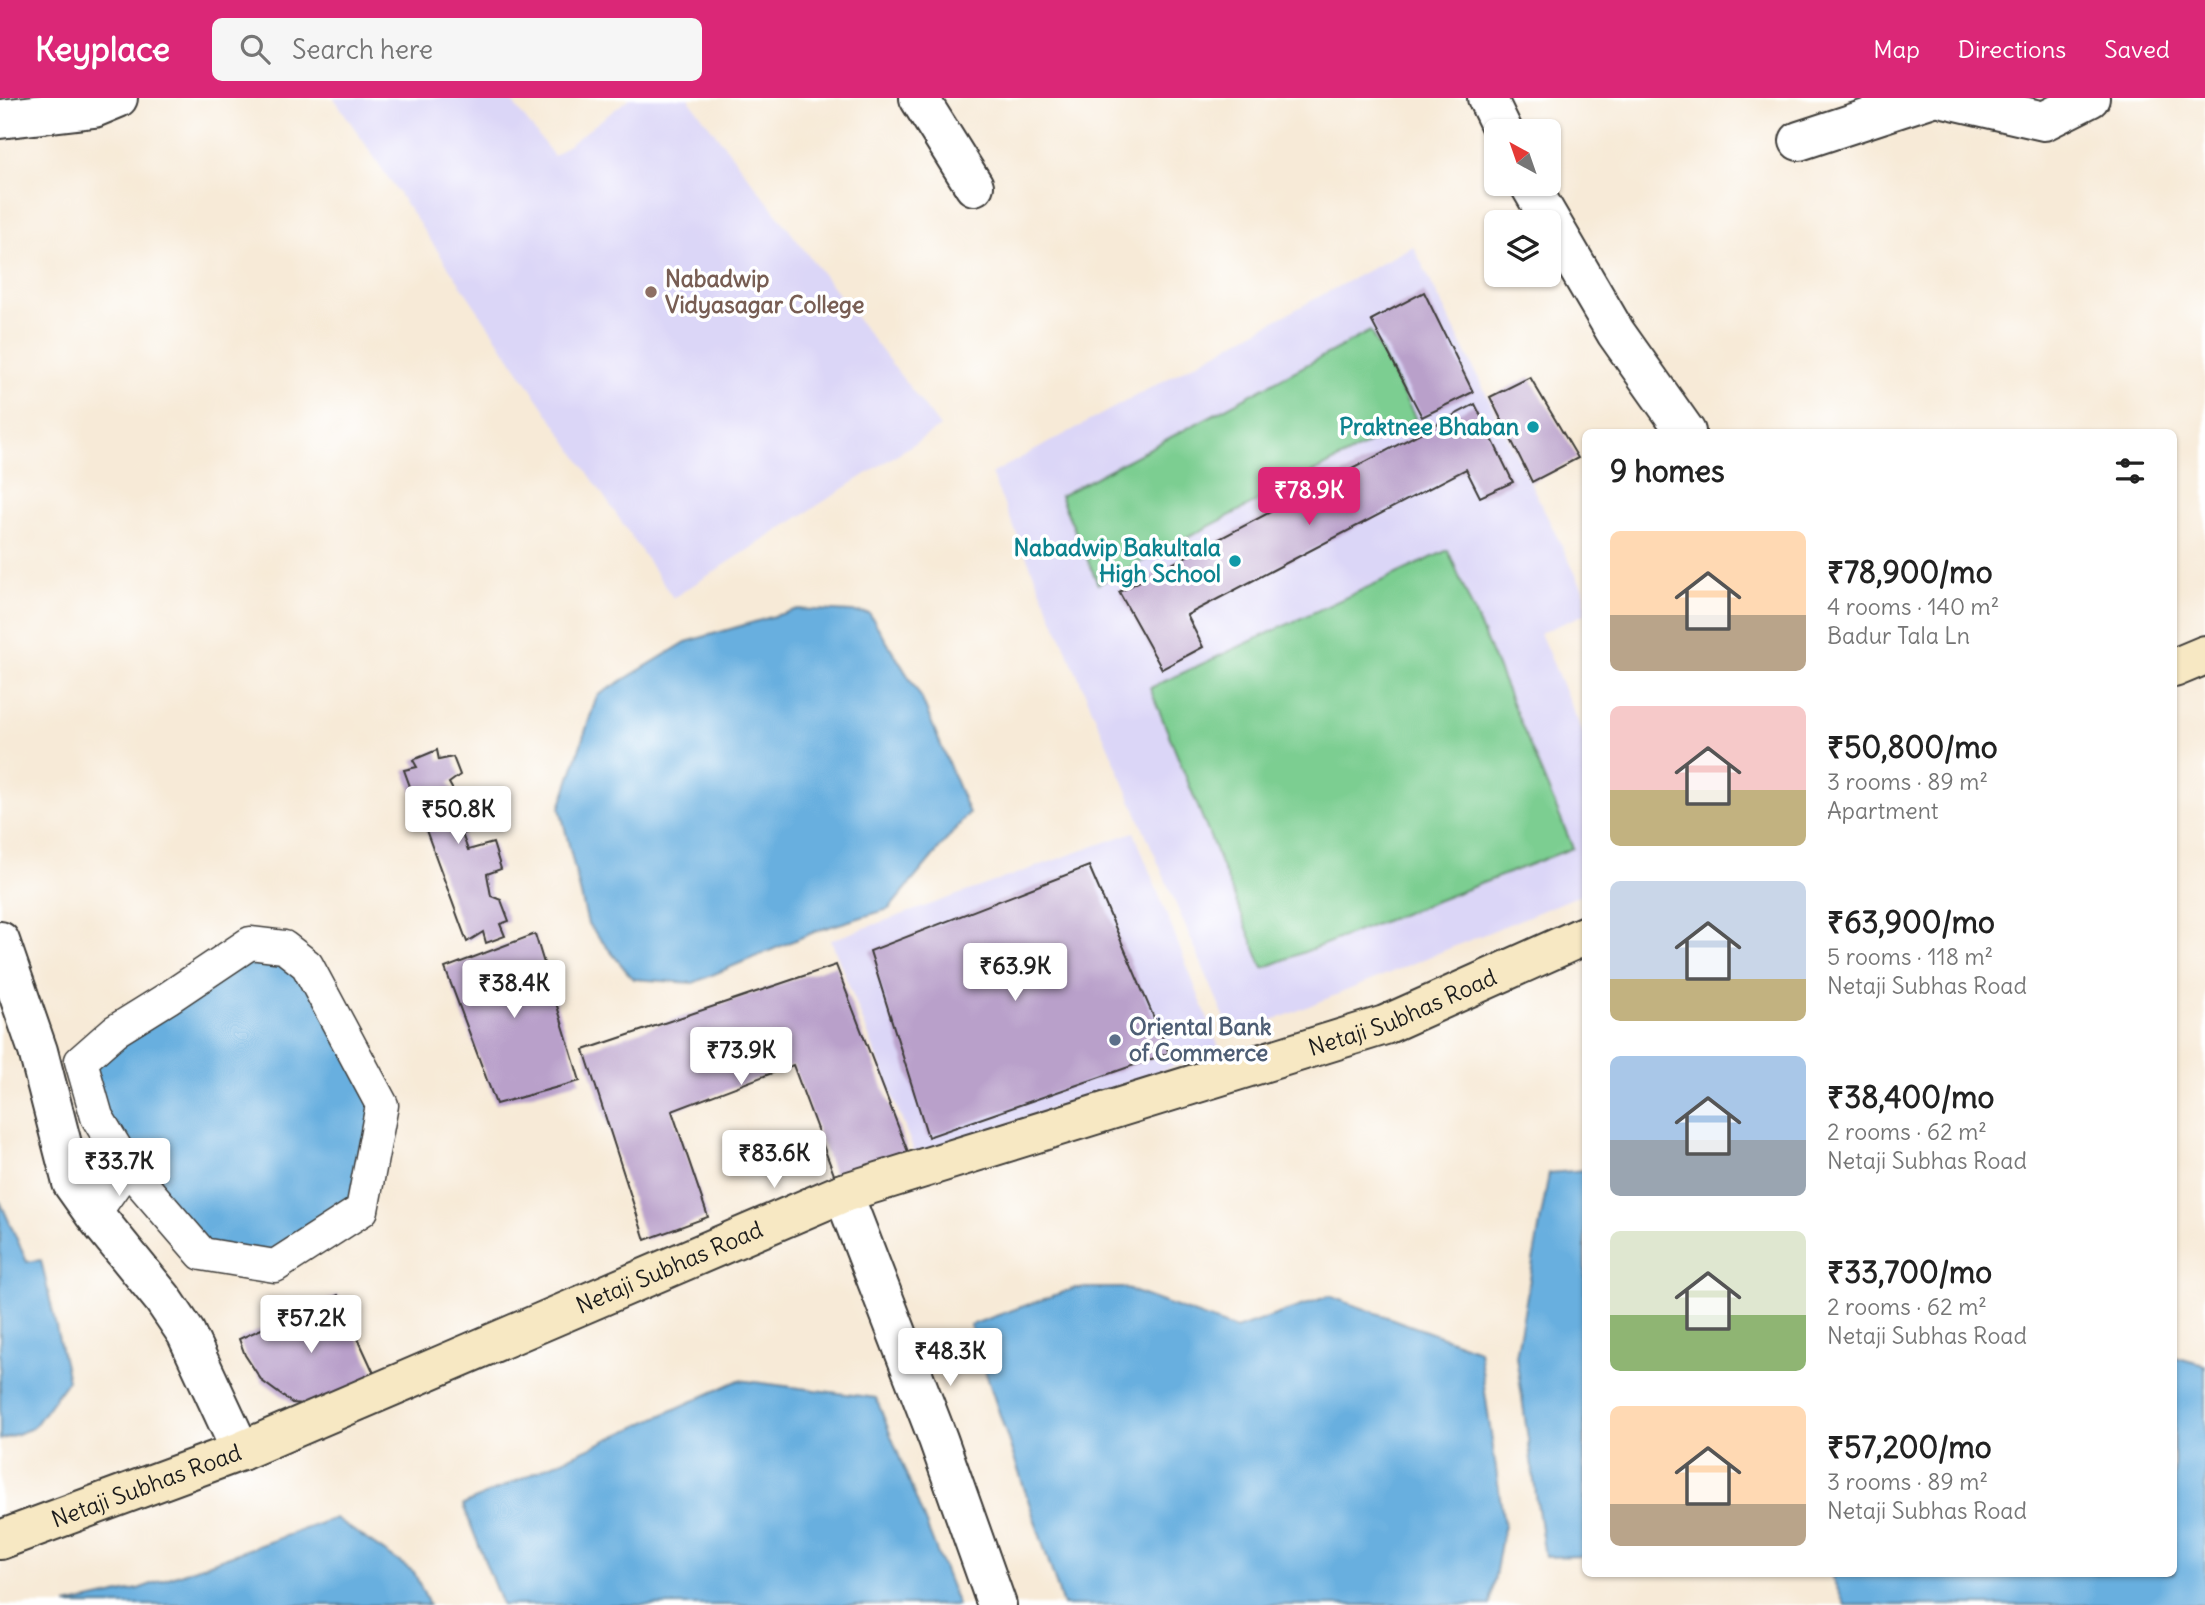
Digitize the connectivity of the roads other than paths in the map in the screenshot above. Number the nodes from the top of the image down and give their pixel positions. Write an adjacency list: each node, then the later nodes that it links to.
1 (118, 98): 8 (street)
2 (919, 98): 10 (street)
3 (1487, 98): 7 (street)
4 (1930, 98): 9 (street)
5 (1944, 98): 6 (street)
6 (2090, 98)
7 (1497, 119)
8 (0, 120)
9 (1799, 141)
10 (974, 186)
11 (1537, 196): 12 (street)
12 (1684, 429)
13 (2205, 655): 14 (main road)
14 (2177, 667)
15 (1582, 937): 18 (main road, Netaji Subhas Road)
16 (0, 941): 19 (street)
17 (127, 1167): 17 (street); 19 (street)
18 (843, 1194): 20 (main road, Netaji Subhas Road); 22 (street)
19 (93, 1214): 20 (street)
20 (241, 1451): 21 (main road, Netaji Subhas Road)
21 (0, 1540)
22 (997, 1605)

